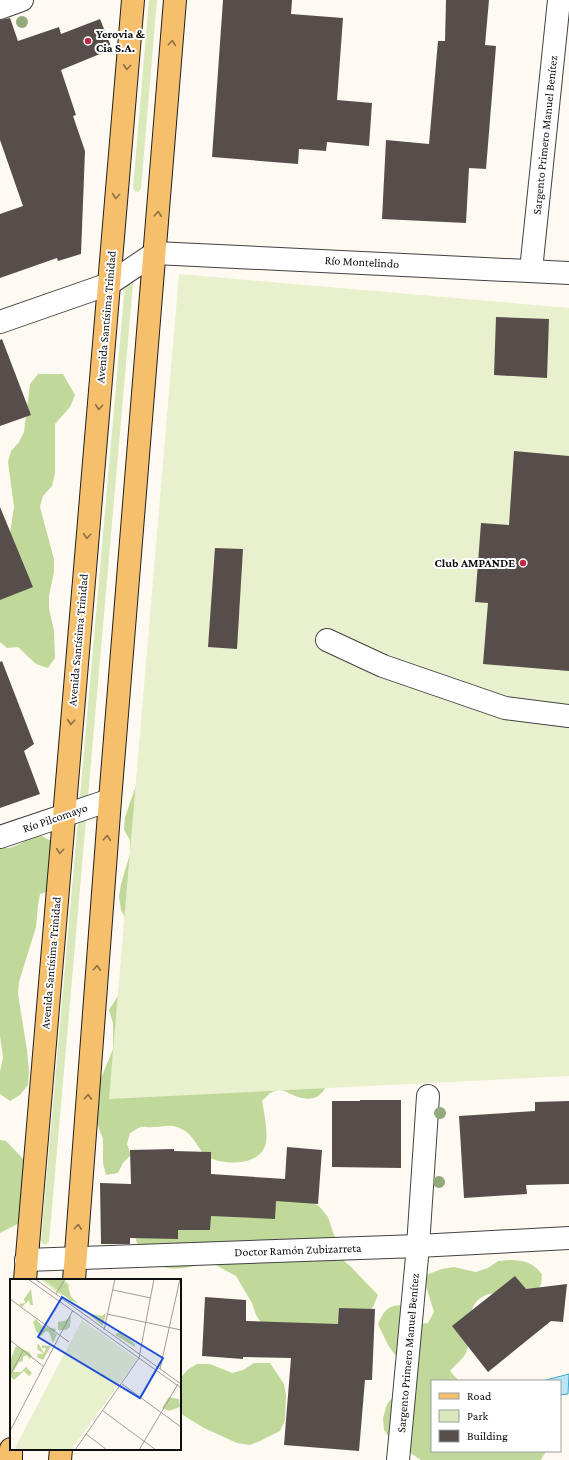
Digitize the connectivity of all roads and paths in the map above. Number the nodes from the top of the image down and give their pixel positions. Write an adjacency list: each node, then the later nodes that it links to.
1 (22, 0): 5 (street)
2 (132, 0): 9 (main road, Avenida Santísima Trinidad, one-way to 9)
3 (175, 0): 6 (main road, one-way to 3)
4 (559, 0): 7 (street, Sargento Primero Manuel Benítez)
5 (0, 8)
6 (155, 253): 7 (street, Río Montelindo); 9 (street); 13 (main road)
7 (531, 270): 8 (street, Río Montelindo)
8 (569, 273)
9 (109, 284): 10 (street); 14 (main road, Avenida Santísima Trinidad, one-way to 14)
10 (0, 322)
11 (327, 640): 12 (street)
12 (569, 716)
13 (110, 800): 14 (street, Río Pilcomayo); 19 (main road, one-way to 13)
14 (63, 815): 15 (street, Río Pilcomayo); 20 (main road, Avenida Santísima Trinidad, one-way to 20)
15 (0, 837)
16 (428, 1096): 18 (street)
17 (569, 1238): 18 (street, Doctor Ramón Zubizarreta)
18 (418, 1246): 19 (street, Doctor Ramón Zubizarreta); 26 (street, Sargento Primero Manuel Benítez)
19 (76, 1258): 20 (street, Doctor Ramón Zubizarreta); 21 (main road)
20 (25, 1270)
21 (74, 1279)
22 (12, 1450): 24 (main road)
23 (61, 1450): 25 (main road)
24 (11, 1460)
25 (60, 1460)
26 (398, 1460)

